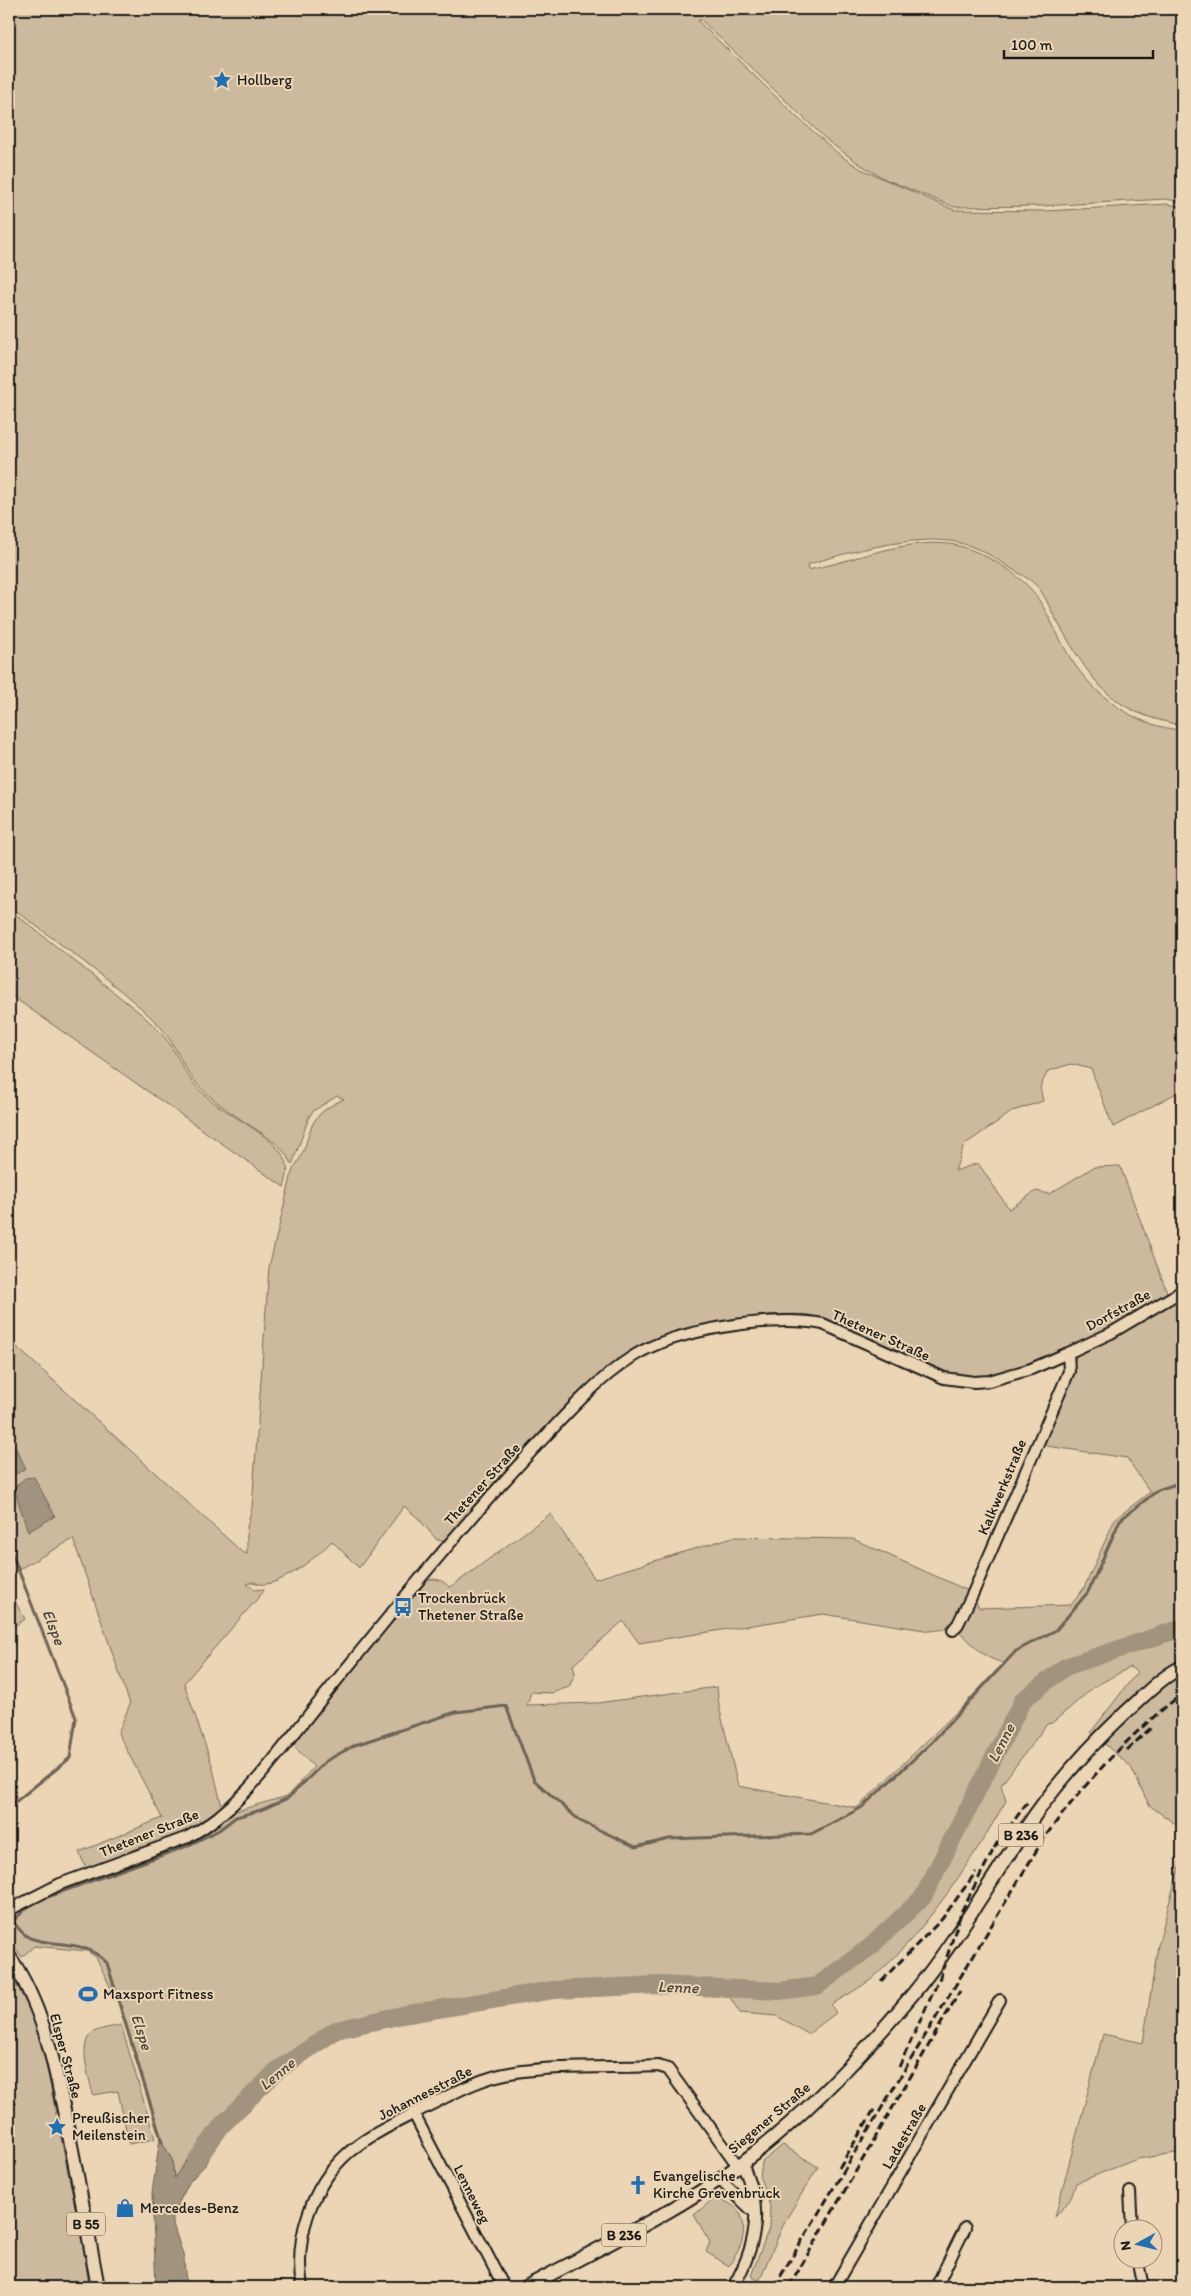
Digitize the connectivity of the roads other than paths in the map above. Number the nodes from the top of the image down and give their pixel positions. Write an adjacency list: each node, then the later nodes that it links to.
1 (1182, 1291): 2 (street, Dorfstraße)
2 (1068, 1353): 3 (street, Kalkwerkstraße); 5 (street, Thetener Straße)
3 (953, 1630)
4 (1182, 1666): 9 (main road, Siegener Straße / B 236)
5 (12, 1908)
6 (9, 1956): 16 (main road, Elsper Straße / B 55)
7 (1000, 2000): 21 (street, Ladestraße)
8 (414, 2114): 9 (street, Johannesstraße); 17 (street, Johannesstraße); 18 (street, Lenneweg)
9 (740, 2164): 10 (main road, Siegener Straße / B 236); 12 (street, Johannesstraße)
10 (719, 2178): 12 (street); 19 (main road, Siegener Straße / B 236)
11 (1130, 2192): 13 (street)
12 (755, 2213): 20 (street, Johannesstraße)
13 (1131, 2218)
14 (965, 2228): 22 (street)
15 (1139, 2268): 23 (street)
16 (98, 2287)
17 (302, 2287)
18 (504, 2287)
19 (526, 2287)
20 (733, 2287)
21 (834, 2287)
22 (936, 2287)
23 (1143, 2287)

